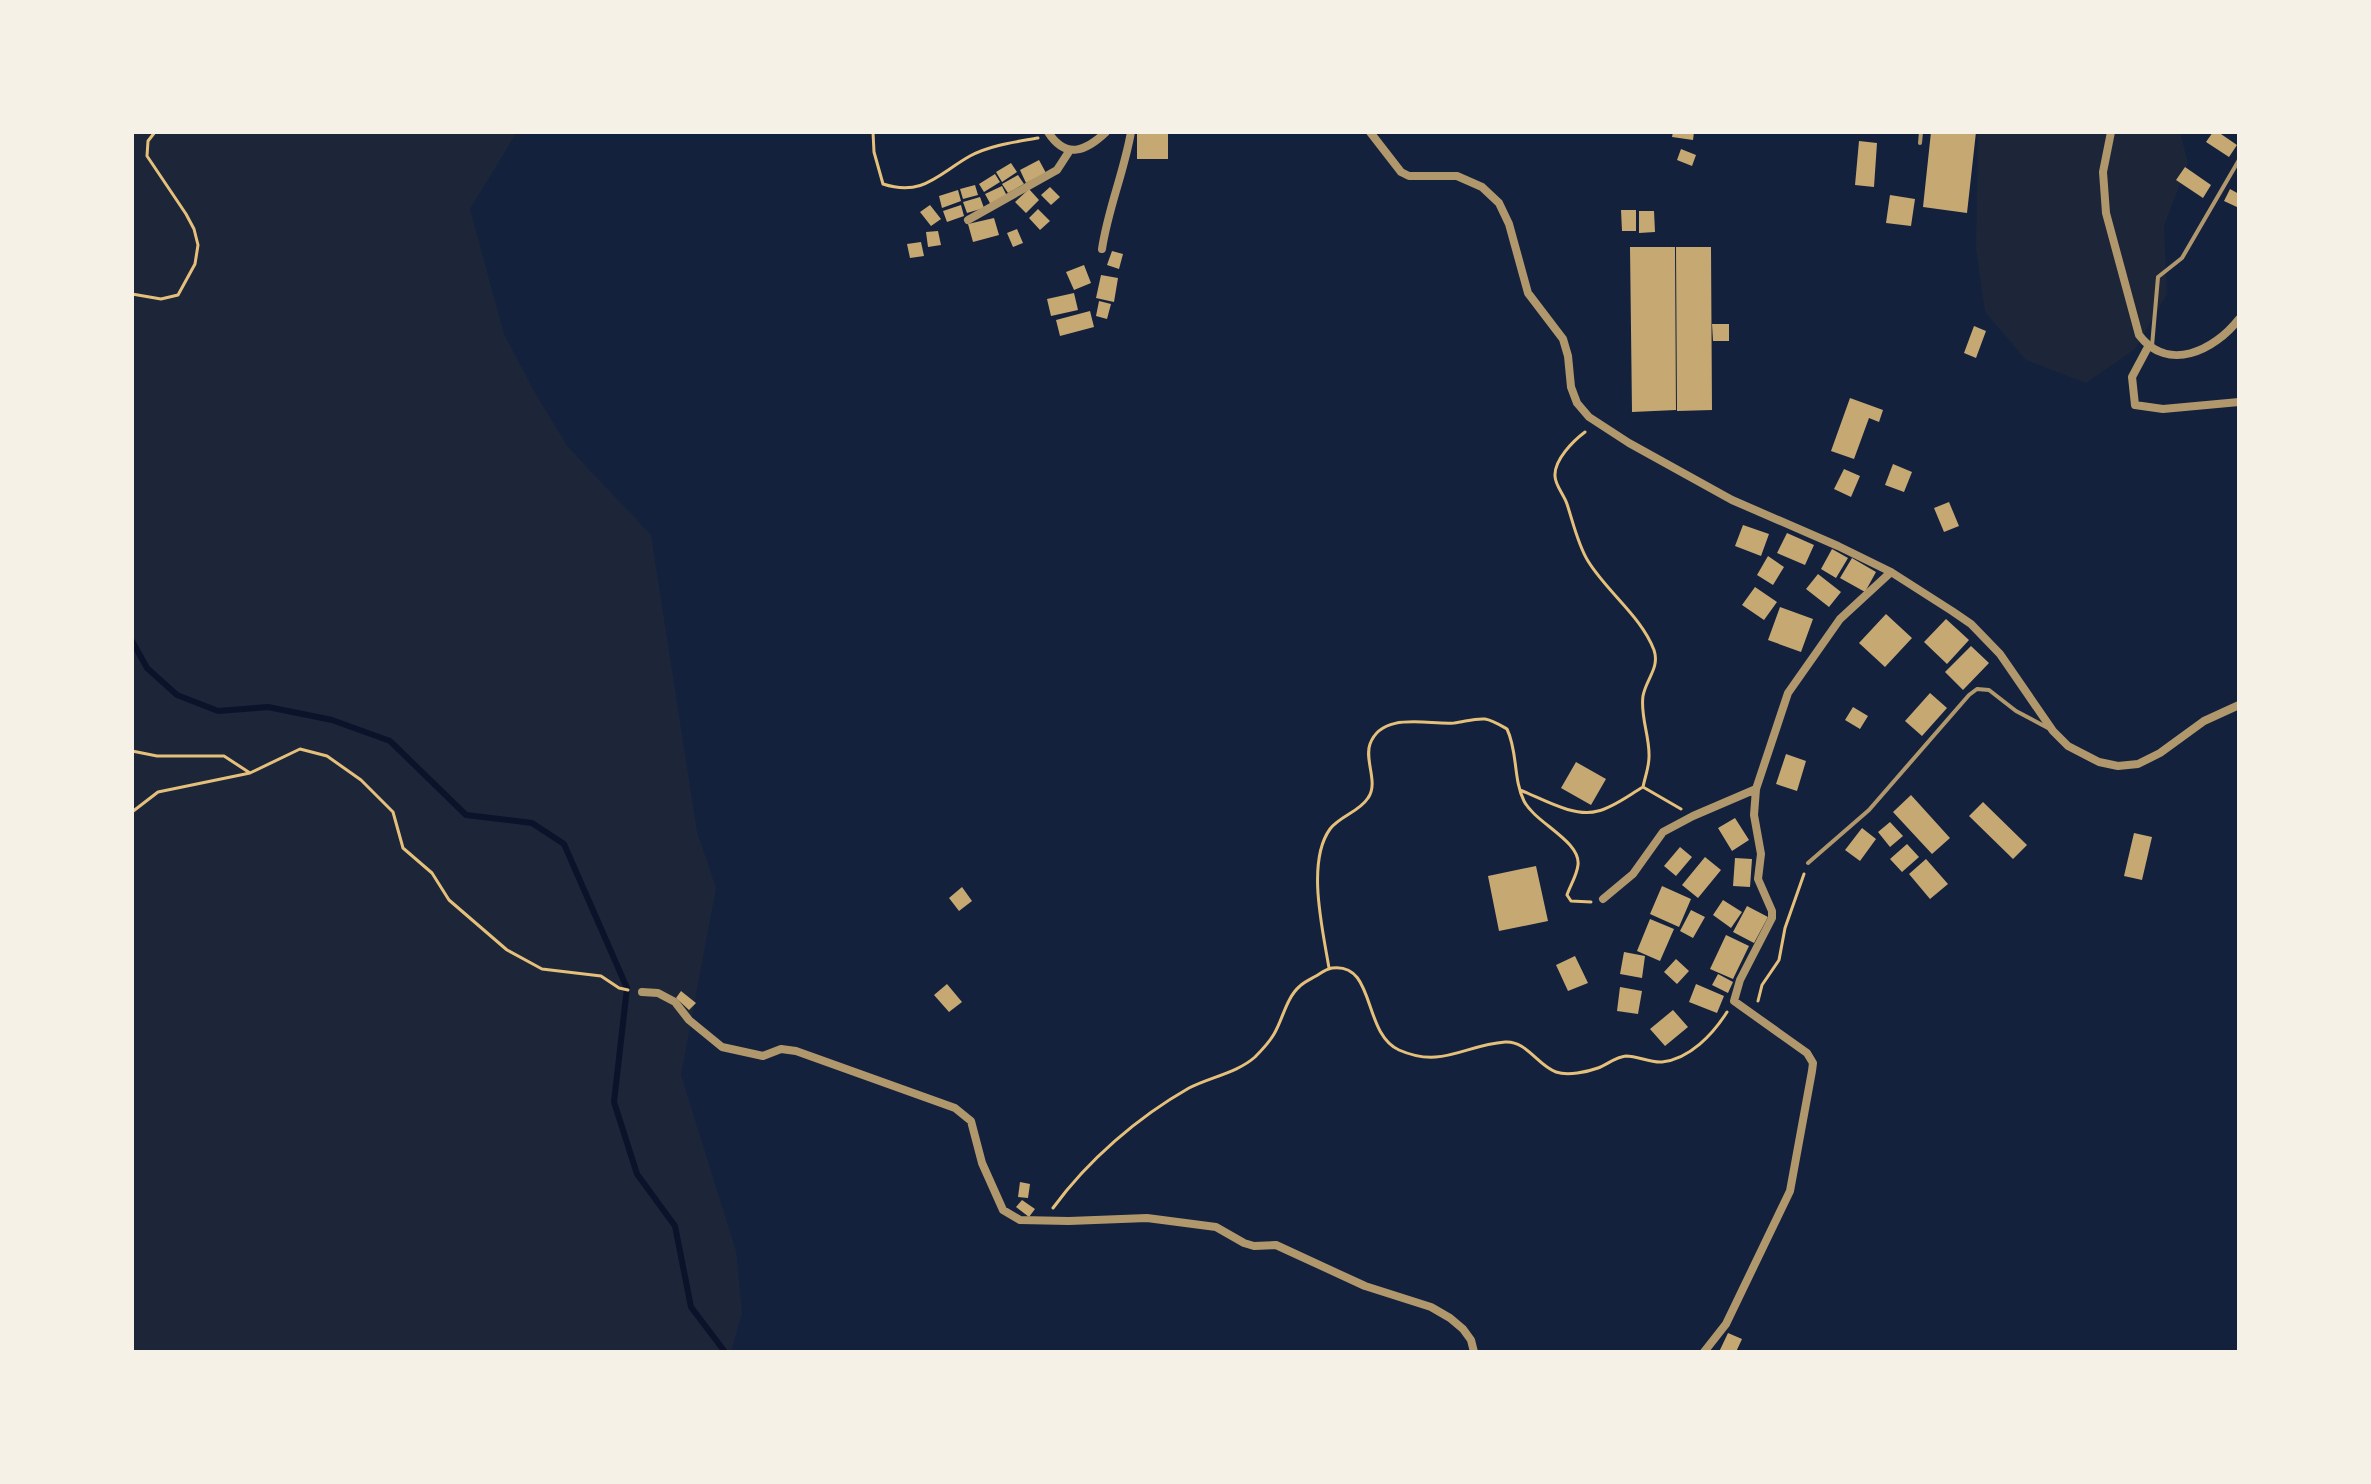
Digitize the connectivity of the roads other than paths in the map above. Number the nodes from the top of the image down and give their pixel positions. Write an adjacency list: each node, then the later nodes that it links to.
1 (1106, 132): 8 (street)
2 (1131, 132): 11 (street)
3 (1370, 132): 15 (street)
4 (1921, 132): 7 (lane)
5 (2111, 132): 13 (street)
6 (1049, 134): 8 (street)
7 (1920, 143)
8 (1070, 150): 10 (street)
9 (2239, 160): 13 (lane)
10 (968, 220)
11 (1102, 249)
12 (2239, 319): 13 (street)
13 (2150, 348): 14 (street)
14 (2239, 402)
15 (1891, 572): 17 (street); 18 (street)
16 (2239, 705): 17 (street)
17 (2053, 731): 19 (lane)
18 (1756, 789): 20 (street); 23 (street)
19 (1808, 863)
20 (1603, 899)
21 (642, 992): 22 (street)
22 (1474, 1352)
23 (1704, 1352)

